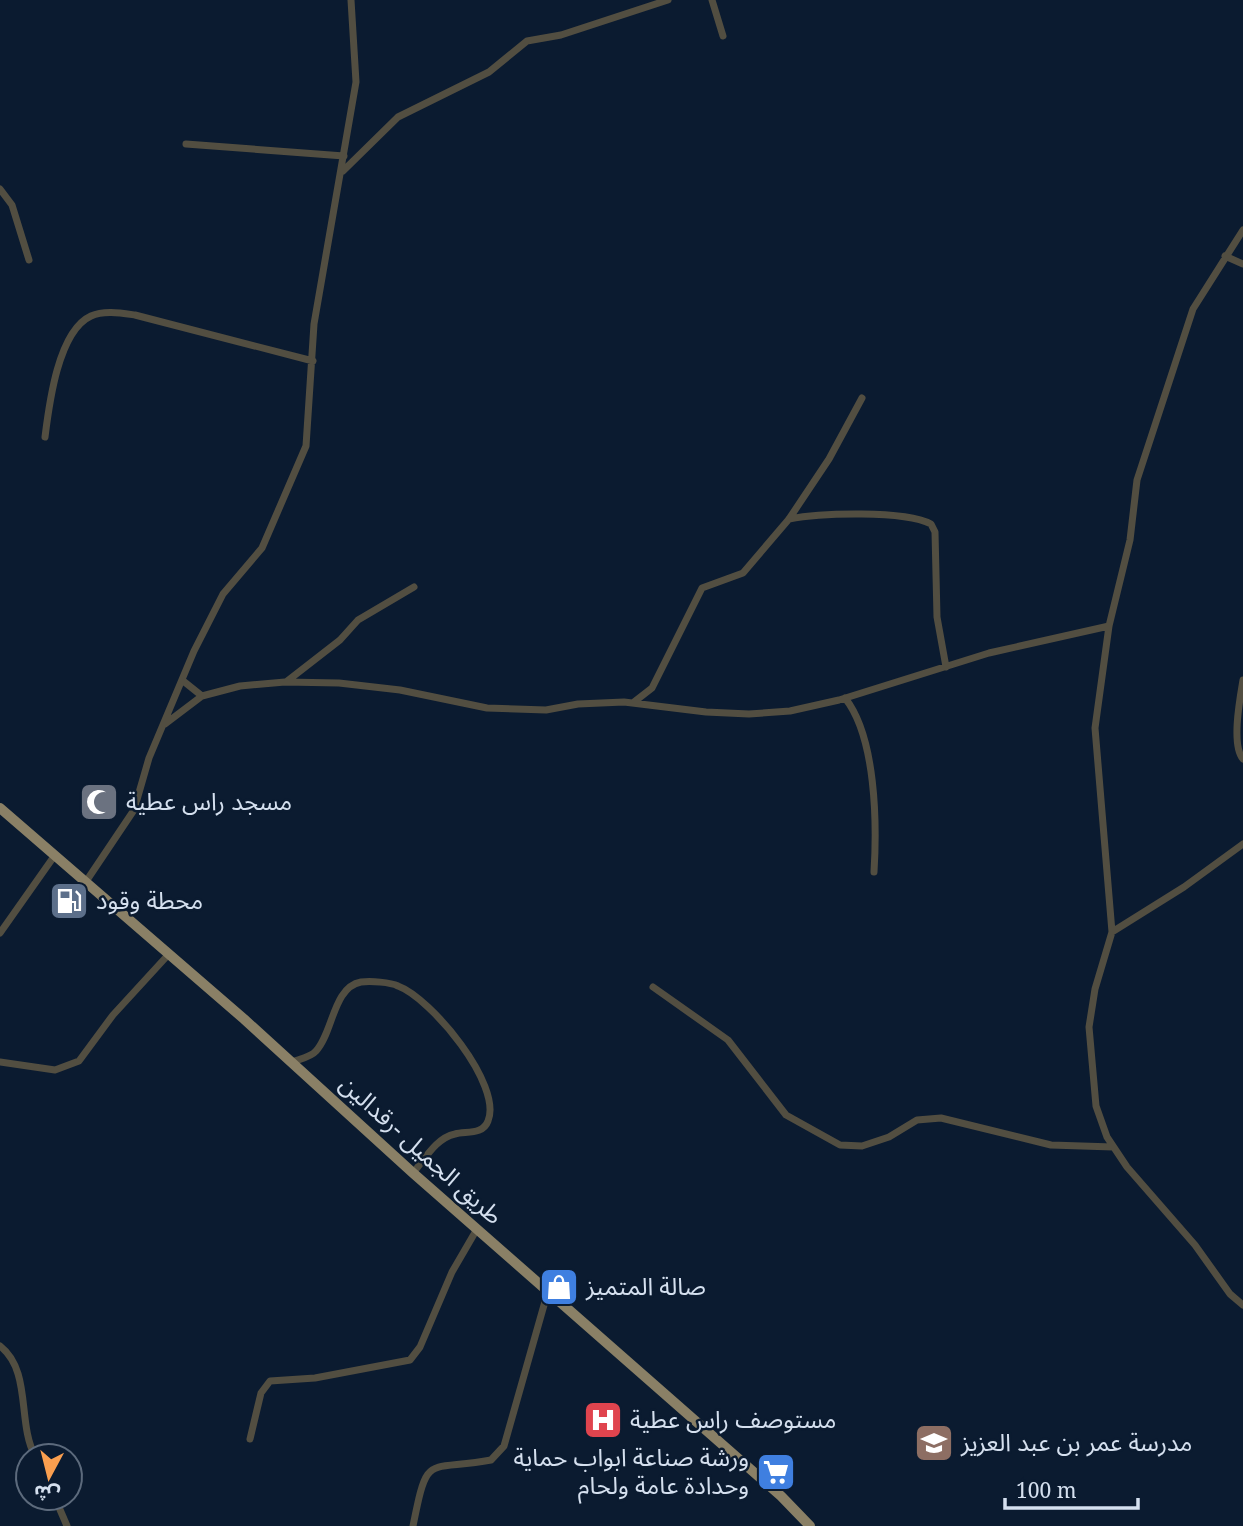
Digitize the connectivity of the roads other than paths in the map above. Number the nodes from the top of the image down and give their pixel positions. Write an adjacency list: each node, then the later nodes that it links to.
1 (351, 0): 6 (street)
2 (668, 0): 7 (street)
3 (712, 0): 4 (street)
4 (723, 36)
5 (186, 144): 6 (street)
6 (344, 156): 7 (street)
7 (342, 172): 13 (street)
8 (0, 189): 11 (street)
9 (1243, 230): 10 (street)
10 (1225, 256): 12 (street); 18 (street)
11 (29, 260)
12 (1243, 264)
13 (313, 361): 15 (street); 20 (street)
14 (862, 398): 16 (street)
15 (45, 437)
16 (789, 520): 19 (street); 25 (street)
17 (414, 587): 22 (street)
18 (1109, 626): 19 (street); 33 (street)
19 (946, 667): 24 (street)
20 (182, 680): 23 (street); 26 (street)
21 (1243, 680): 27 (street)
22 (285, 682): 23 (street); 25 (street)
23 (202, 696): 26 (street)
24 (845, 698): 25 (street); 31 (street)
25 (634, 703)
26 (165, 724): 32 (street)
27 (1243, 759)
28 (0, 808): 30 (main road, طريق الجميل -رقدالين)
29 (1243, 844): 33 (street)
30 (55, 855): 32 (main road, طريق الجميل -رقدالين); 34 (street)
31 (874, 872)
32 (85, 883): 35 (main road, طريق الجميل -رقدالين)
33 (1112, 932): 39 (street)
34 (0, 933)
35 (167, 955): 37 (street); 38 (main road, طريق الجميل -رقدالين)
36 (653, 987): 39 (street)
37 (0, 1062)
38 (292, 1062): 40 (main road, طريق الجميل -رقدالين); 40 (street)
39 (1113, 1147): 43 (street)
40 (413, 1173): 41 (main road, طريق الجميل -رقدالين)
41 (477, 1229): 42 (main road, طريق الجميل -رقدالين); 45 (street)
42 (548, 1290): 47 (street); 48 (main road, طريق الجميل -رقدالين)
43 (1243, 1305)
44 (0, 1346): 46 (street)
45 (250, 1439)
46 (30, 1442)
47 (413, 1526)
48 (810, 1526)

